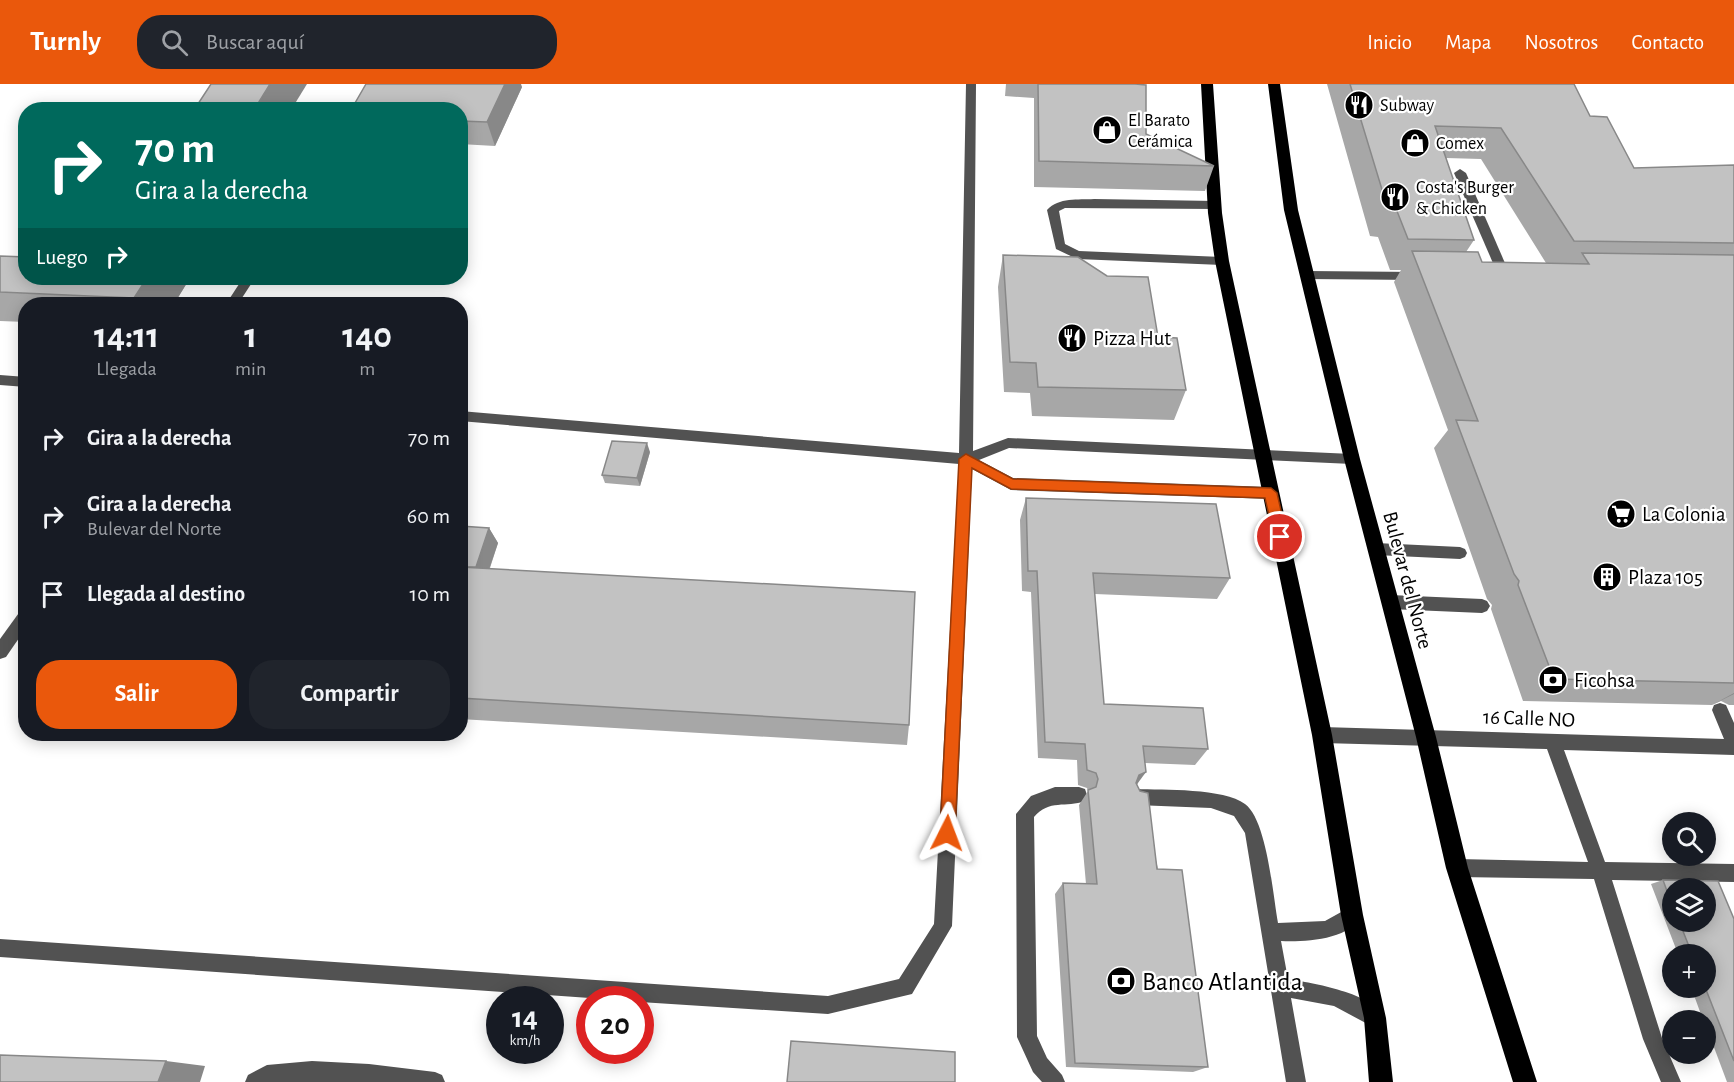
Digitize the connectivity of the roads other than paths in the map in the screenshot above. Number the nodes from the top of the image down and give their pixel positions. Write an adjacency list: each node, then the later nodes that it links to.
1 (971, 84): 14 (street)
2 (1207, 84): 5 (highway)
3 (1274, 84): 7 (highway, Bulevar del Norte)
4 (1460, 173): 9 (street)
5 (1215, 205): 6 (highway); 6 (street)
6 (1222, 261): 13 (highway)
7 (1306, 275): 8 (street); 15 (highway, Bulevar del Norte)
8 (1435, 276)
9 (1505, 277)
10 (0, 381): 11 (street)
11 (18, 382)
12 (468, 417): 14 (street)
13 (1263, 455): 14 (street); 15 (street); 16 (highway)
14 (966, 459): 16 (street); 36 (street)
15 (1352, 459): 17 (highway, Bulevar del Norte)
16 (1271, 493): 24 (highway)
17 (1376, 549): 18 (street); 19 (highway, Bulevar del Norte)
18 (1460, 553)
19 (1390, 602): 20 (street); 25 (highway, Bulevar del Norte)
20 (1482, 606)
21 (18, 626): 22 (street)
22 (0, 652)
23 (1720, 710): 27 (street)
24 (1322, 735): 25 (street, 16 Calle NO); 34 (highway)
25 (1426, 737): 26 (street, 16 Calle NO); 31 (highway, Bulevar del Norte)
26 (1552, 741): 28 (street, 16 Calle NO); 32 (street)
27 (1734, 742)
28 (1734, 747)
29 (1078, 795): 41 (street)
30 (1136, 797): 35 (street)
31 (1456, 868): 32 (street); 44 (highway, Bulevar del Norte)
32 (1600, 871): 33 (street); 45 (street)
33 (1734, 873)
34 (1352, 915): 35 (street); 38 (highway)
35 (1272, 932): 37 (street)
36 (0, 948)
37 (1281, 987): 38 (street); 42 (street)
38 (1375, 1018): 43 (highway)
39 (255, 1082): 40 (street)
40 (435, 1082)
41 (1055, 1082)
42 (1296, 1082)
43 (1381, 1082)
44 (1525, 1082)
45 (1671, 1082)

